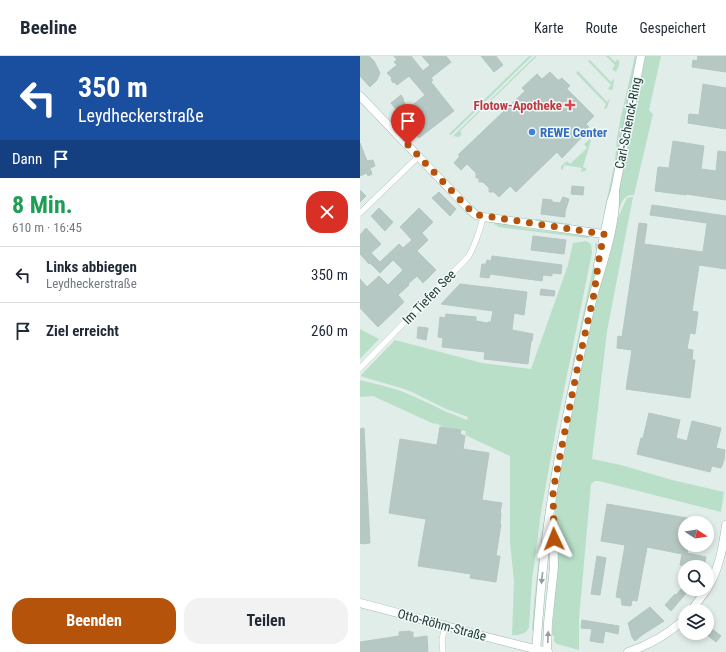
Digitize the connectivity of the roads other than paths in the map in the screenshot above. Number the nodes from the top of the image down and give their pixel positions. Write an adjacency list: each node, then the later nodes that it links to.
1 (641, 56): 6 (main road, Carl-Schenck-Ring)
2 (360, 96): 3 (main road)
3 (419, 156): 4 (street); 5 (main road)
4 (360, 213)
5 (483, 217): 6 (main road); 7 (street, Im Tiefen See)
6 (607, 234): 8 (main road, Carl-Schenck-Ring)
7 (360, 368)
8 (553, 491): 14 (main road, Carl-Schenck-Ring, one-way to 14); 16 (main road, Carl-Schenck-Ring, one-way to 8)
9 (726, 525): 10 (main road)
10 (714, 574)
11 (360, 602): 13 (main road, Otto-Röhm-Straße)
12 (678, 624): 17 (main road)
13 (445, 625): 14 (main road, Otto-Röhm-Straße); 15 (street)
14 (536, 651): 16 (main road, Otto-Röhm-Straße)
15 (443, 652)
16 (548, 652)
17 (628, 652)

